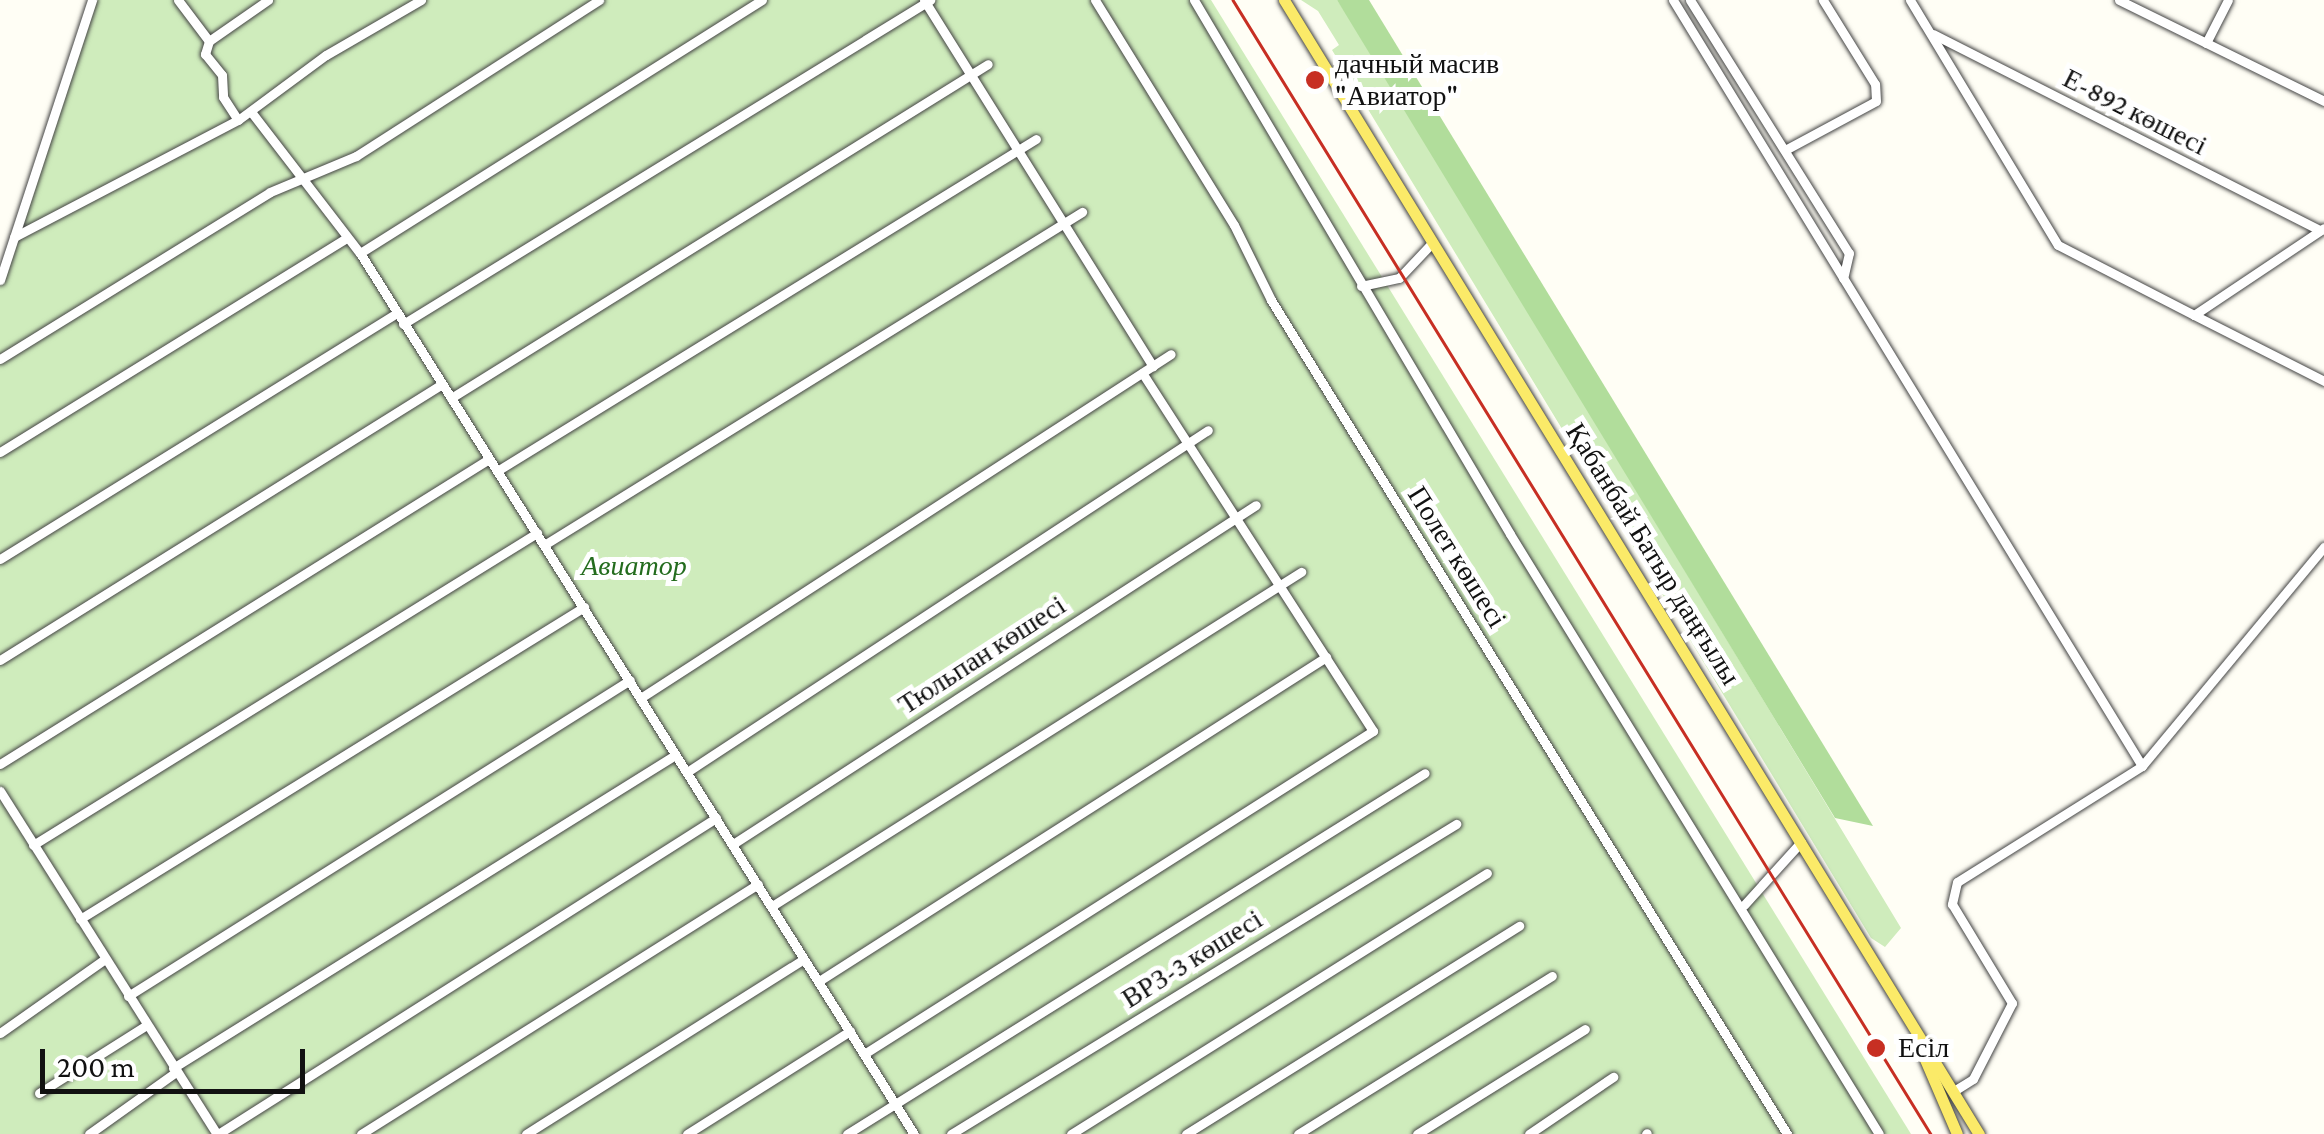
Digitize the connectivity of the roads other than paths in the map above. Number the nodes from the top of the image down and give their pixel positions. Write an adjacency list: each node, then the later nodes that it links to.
1 (92, 0): 32 (street)
2 (178, 0): 18 (street)
3 (268, 0): 18 (street)
4 (421, 0): 23 (street)
5 (599, 0): 28 (street)
6 (762, 0): 35 (street)
7 (1095, 0): 113 (street, Полет көшесі)
8 (1194, 0): 38 (street)
9 (1284, 0): 34 (main road, Қабанбай Батыр даңғылы)
10 (1673, 0): 36 (street)
11 (1690, 0): 27 (street)
12 (1823, 0): 27 (street)
13 (1910, 0): 17 (street)
14 (2119, 0): 19 (street)
15 (2228, 0): 19 (street)
16 (926, 1): 21 (street); 41 (street)
17 (1930, 33): 31 (street, Е-892 көшесі); 40 (street)
18 (209, 42): 24 (street)
19 (2206, 44): 22 (street)
20 (988, 64): 21 (street)
21 (970, 77): 26 (street); 48 (street)
22 (2324, 101)
23 (252, 113): 24 (street); 28 (street)
24 (238, 120): 32 (street)
25 (1036, 139): 26 (street)
26 (1018, 150): 30 (street); 53 (street)
27 (1785, 150): 36 (street)
28 (306, 179): 33 (street); 43 (street)
29 (1082, 212): 30 (street)
30 (1062, 225): 44 (street); 57 (street)
31 (2322, 229): 40 (street)
32 (14, 236): 37 (street)
33 (346, 238): 35 (street); 51 (street)
34 (1432, 243): 38 (street); 75 (main road, Қабанбай Батыр даңғылы)
35 (360, 252): 39 (street)
36 (1844, 278): 69 (street)
37 (0, 280)
38 (1361, 286): 81 (street)
39 (395, 314): 41 (street); 59 (street)
40 (2194, 315): 46 (street)
41 (403, 324): 47 (street)
42 (1171, 354): 44 (street)
43 (0, 359)
44 (1153, 366): 45 (street)
45 (1142, 373): 50 (street); 66 (street)
46 (2324, 381)
47 (442, 384): 48 (street); 64 (street)
48 (451, 398): 52 (street)
49 (1208, 430): 50 (street)
50 (1187, 444): 55 (street); 70 (street)
51 (0, 452)
52 (489, 459): 53 (street); 68 (street)
53 (498, 472): 56 (street)
54 (1256, 505): 55 (street, Тюльпан көшесі)
55 (1236, 519): 61 (street); 76 (street, Тюльпан көшесі)
56 (536, 533): 57 (street); 77 (street)
57 (544, 544): 62 (street)
58 (2324, 546): 69 (street)
59 (0, 559)
60 (1301, 572): 61 (street)
61 (1282, 585): 63 (street); 80 (street)
62 (584, 607): 65 (street); 82 (street)
63 (1326, 657): 87 (street); 94 (street)
64 (0, 660)
65 (630, 680): 66 (street); 88 (street)
66 (642, 697): 67 (street)
67 (674, 755): 70 (street); 95 (street)
68 (0, 764)
69 (2142, 766): 97 (street)
70 (687, 772): 73 (street)
71 (1425, 773): 99 (street)
72 (0, 790): 77 (street)
73 (716, 818): 76 (street); 101 (street)
74 (1456, 824): 107 (street, ВРЗ-3 көшесі)
75 (1801, 842): 81 (street); 89 (main road, Қабанбай Батыр даңғылы)
76 (734, 844): 79 (street)
77 (32, 846): 82 (street)
78 (1487, 874): 108 (street)
79 (758, 884): 80 (street); 102 (street)
80 (772, 906): 85 (street)
81 (1744, 906): 114 (street)
82 (80, 920): 84 (street)
83 (1519, 926): 109 (street)
84 (105, 958): 88 (street); 93 (street)
85 (804, 959): 87 (street); 103 (street)
86 (1552, 976): 110 (street)
87 (819, 981): 92 (street)
88 (128, 996): 90 (street)
89 (1896, 997): 97 (main road, Қабанбай Батыр даңғылы); 115 (main road)
90 (145, 1026): 95 (street); 98 (street)
91 (1585, 1029): 111 (street)
92 (850, 1032): 94 (street); 104 (street)
93 (0, 1033)
94 (864, 1054): 99 (street)
95 (175, 1070): 100 (street); 101 (street)
96 (1614, 1078): 112 (street)
97 (1954, 1091): 116 (main road, Қабанбай Батыр даңғылы)
98 (39, 1093)
99 (895, 1103): 105 (street); 106 (street)
100 (89, 1134)
101 (217, 1134)
102 (361, 1134)
103 (526, 1134)
104 (686, 1134)
105 (848, 1134)
106 (914, 1134)
107 (951, 1134)
108 (1071, 1134)
109 (1186, 1134)
110 (1298, 1134)
111 (1416, 1134)
112 (1529, 1134)
113 (1788, 1134)
114 (1879, 1134)
115 (1956, 1134)
116 (1979, 1134)

